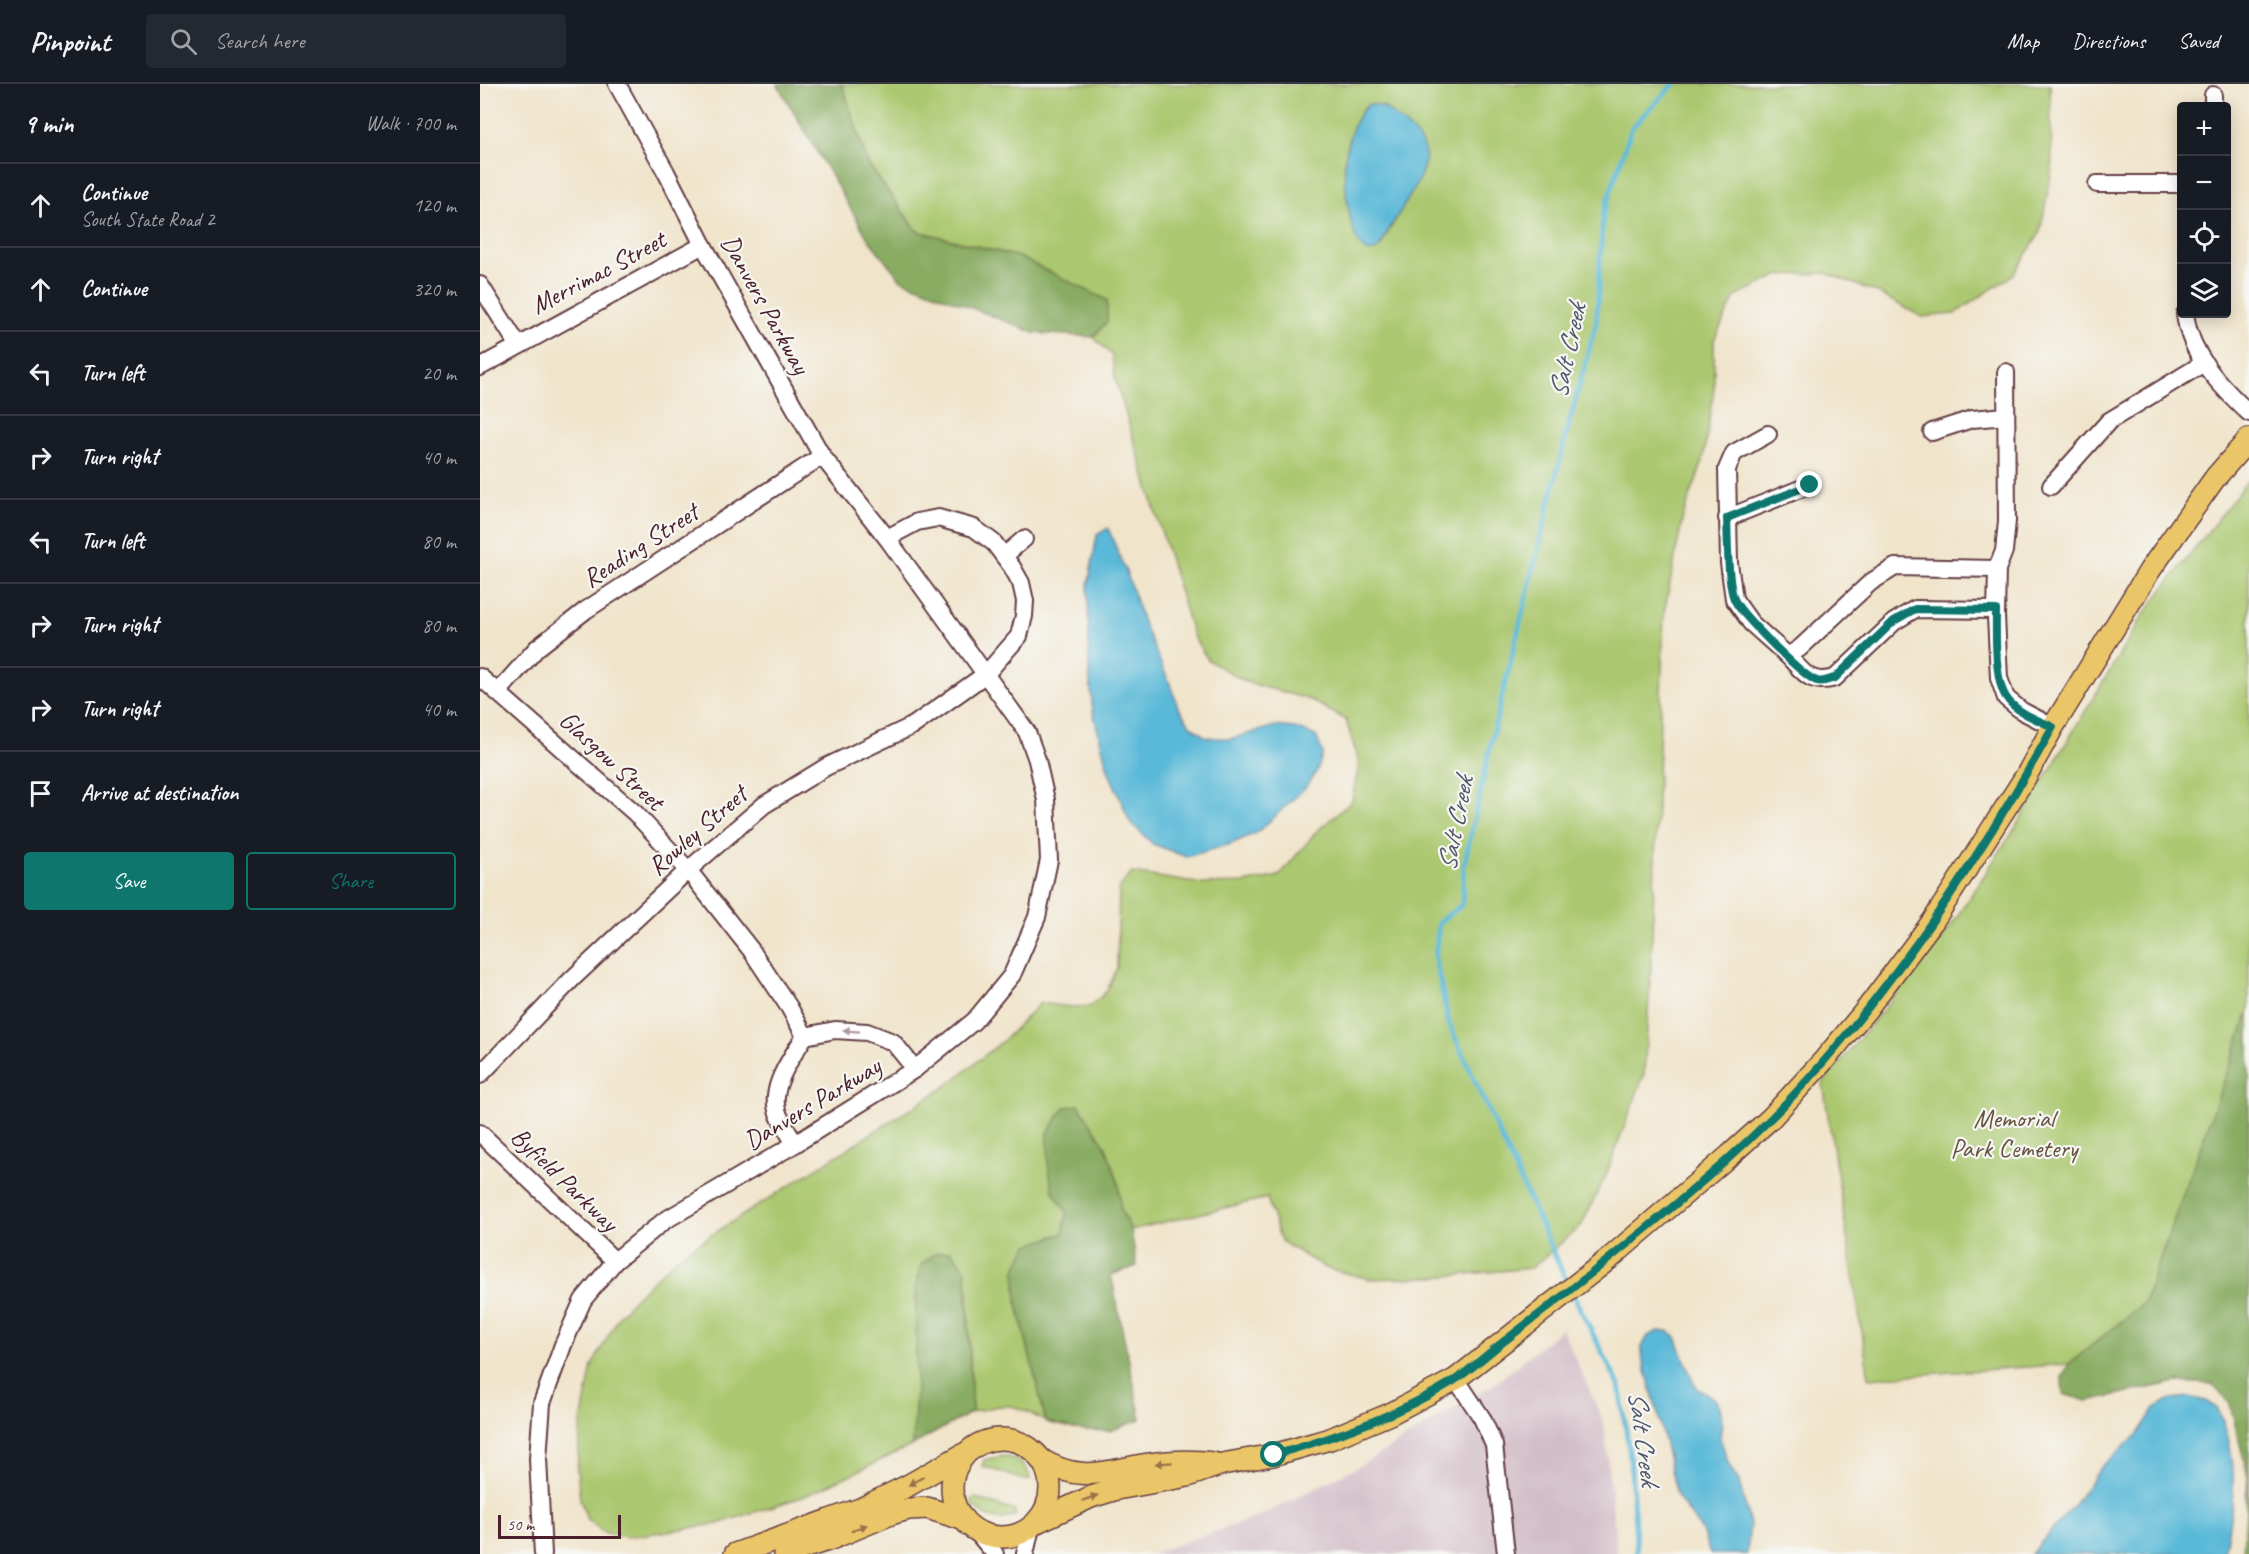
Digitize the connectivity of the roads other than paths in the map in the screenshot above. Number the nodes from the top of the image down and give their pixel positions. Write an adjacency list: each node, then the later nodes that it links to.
1 (616, 84): 4 (street, Danvers Parkway)
2 (2097, 184): 3 (street)
3 (2177, 184)
4 (703, 245): 7 (street, Merrimac Street); 16 (street, Danvers Parkway)
5 (480, 285): 7 (street, Merrimac Street)
6 (2186, 318): 8 (street)
7 (518, 345): 9 (street, Merrimac Street)
8 (2204, 363): 11 (street); 18 (street)
9 (480, 367)
10 (2006, 372): 12 (street)
11 (2249, 413)
12 (2006, 416): 13 (street); 23 (street)
13 (1932, 432)
14 (1768, 434): 19 (street)
15 (2249, 439): 29 (main road)
16 (822, 456): 20 (street, Danvers Parkway); 28 (street, Reading Street)
17 (1810, 485): 19 (street)
18 (2051, 486)
19 (1727, 518): 25 (street)
20 (887, 538): 22 (street); 26 (street, Danvers Parkway)
21 (1024, 539): 22 (street)
22 (1004, 556): 26 (street)
23 (1997, 569): 24 (street); 25 (street)
24 (1996, 610): 25 (street); 29 (street)
25 (1788, 656)
26 (986, 674): 30 (street, Rowley Street); 32 (street, Danvers Parkway)
27 (480, 677): 28 (street, Glasgow Street)
28 (498, 692): 30 (street, Glasgow Street)
29 (2053, 727): 37 (main road)
30 (688, 870): 31 (street, Glasgow Street); 33 (street, Rowley Street)
31 (805, 1036): 32 (street, one-way to 31); 35 (street)
32 (915, 1070): 35 (street, Danvers Parkway)
33 (480, 1076)
34 (480, 1133): 36 (street, Byfield Parkway)
35 (795, 1144): 36 (street, Danvers Parkway)
36 (615, 1261): 43 (street, Danvers Parkway)
37 (1456, 1379): 40 (main road); 48 (street)
38 (967, 1453): 39 (main road); 42 (main road); 44 (main road, one-way to 44)
39 (1040, 1460): 40 (main road, one-way to 39); 41 (main road)
40 (1222, 1464): 41 (main road, one-way to 40)
41 (1034, 1524): 42 (main road); 47 (street)
42 (968, 1525): 45 (main road, one-way to 42); 46 (street)
43 (543, 1554)
44 (735, 1554)
45 (784, 1554)
46 (995, 1554)
47 (1025, 1554)
48 (1506, 1554)

